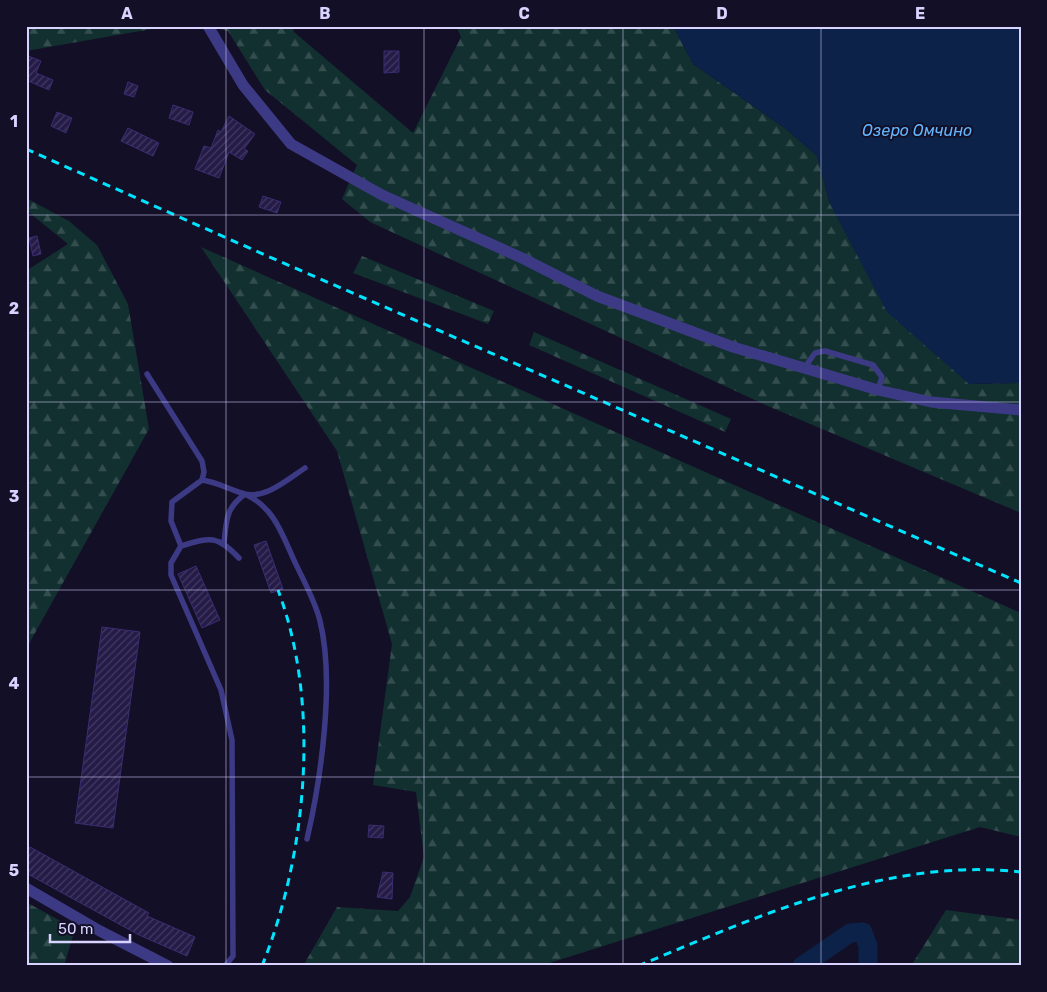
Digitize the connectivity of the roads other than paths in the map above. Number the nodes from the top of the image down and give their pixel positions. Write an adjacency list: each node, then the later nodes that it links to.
1 (208, 26): 2 (street)
2 (805, 367): 4 (street); 4 (lane)
3 (148, 374): 7 (lane)
4 (878, 390): 5 (street)
5 (1021, 410)
6 (305, 468): 8 (lane)
7 (202, 480): 8 (lane); 10 (lane)
8 (244, 494): 9 (lane); 12 (lane)
9 (224, 542): 10 (lane); 11 (lane)
10 (181, 546): 15 (lane)
11 (239, 558)
12 (307, 839)
13 (26, 888): 14 (street)
14 (168, 966)
15 (225, 966)

